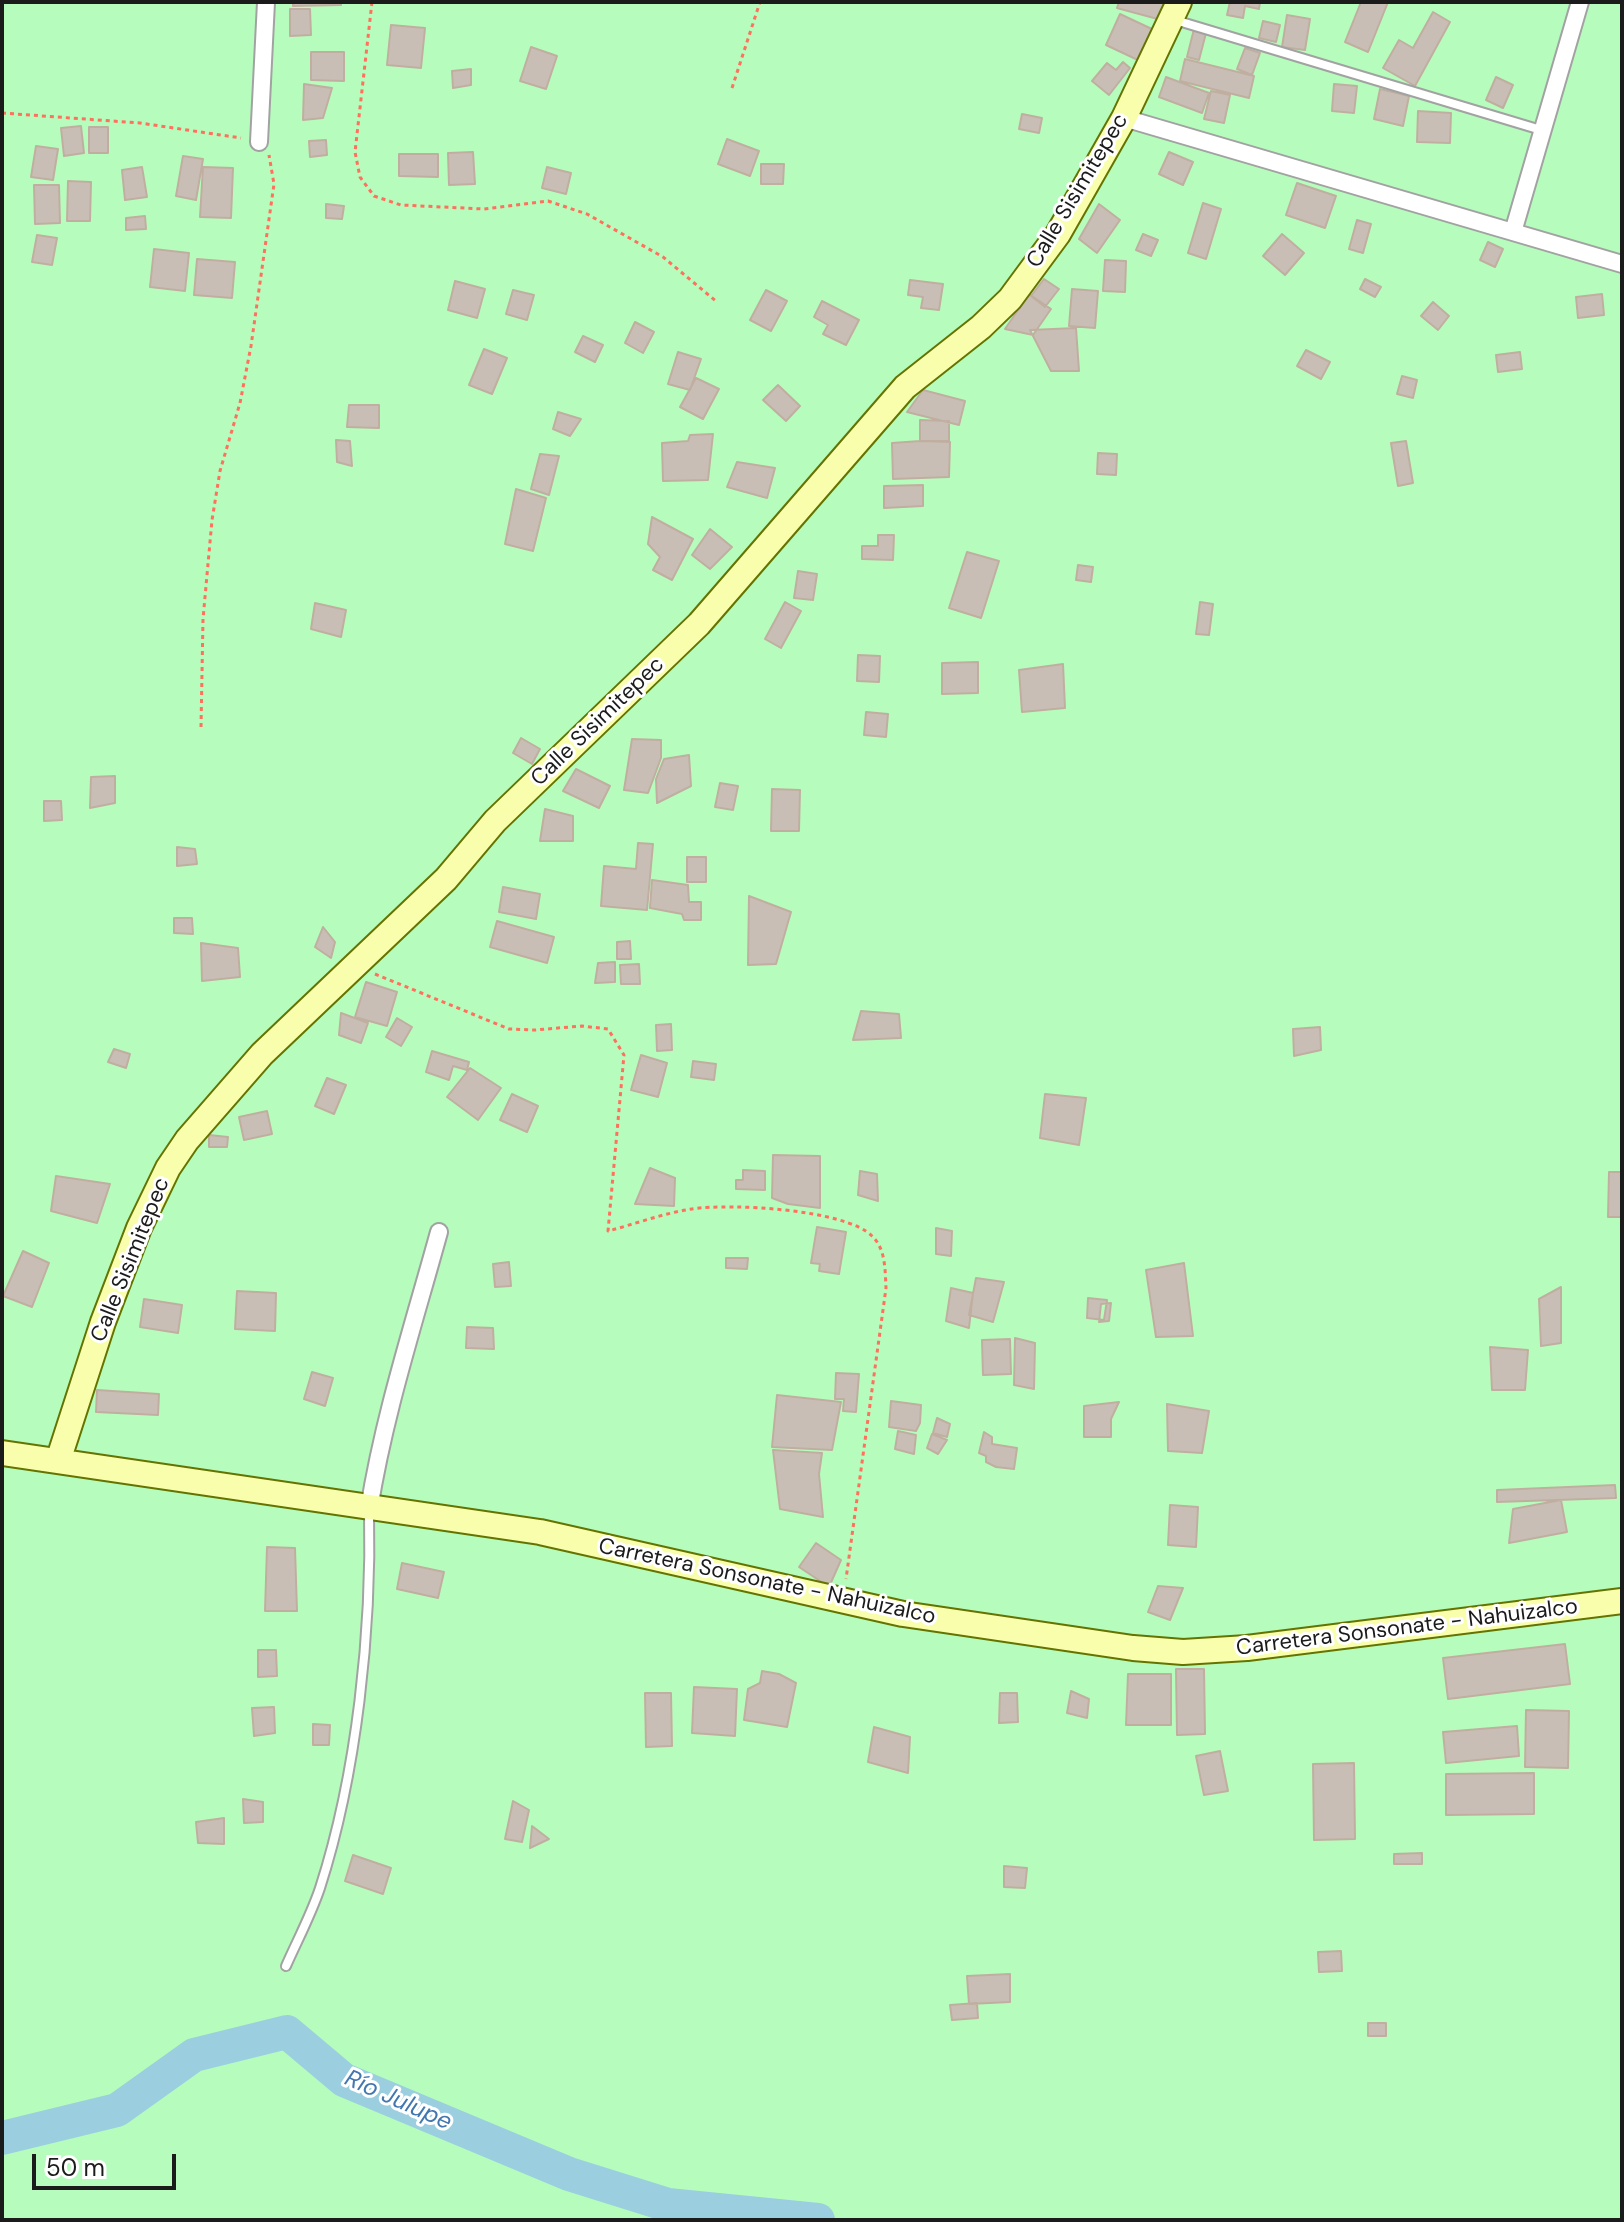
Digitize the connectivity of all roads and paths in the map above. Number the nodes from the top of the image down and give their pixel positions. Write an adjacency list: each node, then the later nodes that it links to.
1 (266, 2): 10 (street)
2 (372, 2): 13 (path)
3 (760, 2): 6 (path)
4 (1580, 2): 9 (street)
5 (1175, 10): 8 (street, Calle Sisimitepec); 9 (lane)
6 (732, 88)
7 (2, 113): 10 (path)
8 (1124, 118): 11 (street); 15 (street, Calle Sisimitepec)
9 (1541, 130): 11 (street)
10 (259, 142): 14 (path)
11 (1513, 232): 12 (street)
12 (1622, 264)
13 (717, 302)
14 (201, 727)
15 (352, 965): 18 (street, Calle Sisimitepec); 21 (path)
16 (439, 1232): 19 (street)
17 (2, 1453): 18 (street, Carretera Sonsonate - Nahuizalco)
18 (58, 1461): 19 (street, Carretera Sonsonate - Nahuizalco)
19 (369, 1509): 21 (street, Carretera Sonsonate - Nahuizalco); 22 (lane)
20 (1622, 1601): 21 (street, Carretera Sonsonate - Nahuizalco)
21 (843, 1602)
22 (286, 1966)

